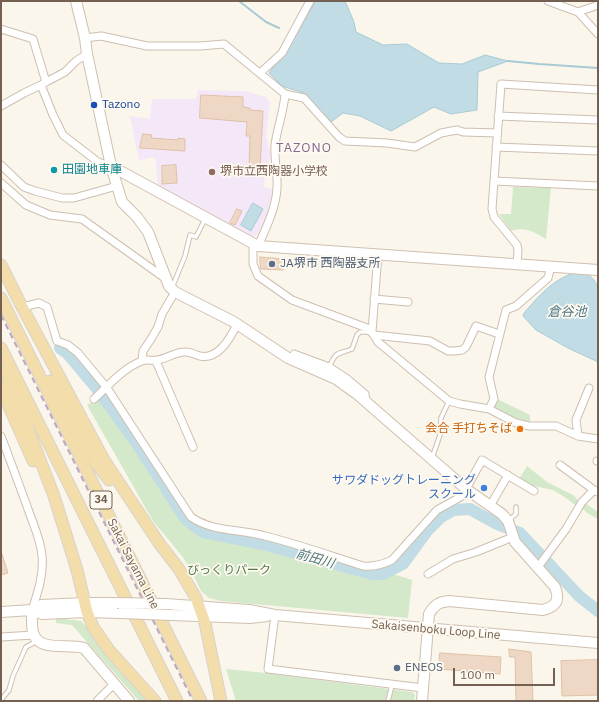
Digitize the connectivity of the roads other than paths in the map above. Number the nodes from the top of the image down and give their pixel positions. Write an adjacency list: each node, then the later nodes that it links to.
1 (76, 1): 8 (street)
2 (310, 1): 10 (street)
3 (548, 1): 5 (street)
4 (598, 5): 5 (street)
5 (578, 12): 7 (street)
6 (1, 29): 11 (street)
7 (598, 34)
8 (85, 38): 9 (street); 10 (street)
9 (87, 54): 11 (street); 21 (street)
10 (260, 73): 13 (street)
11 (43, 84): 14 (street); 21 (street)
12 (598, 90): 15 (street)
13 (285, 94): 17 (street); 27 (street)
14 (1, 106)
15 (498, 116): 16 (street); 17 (street)
16 (598, 120)
17 (497, 132): 18 (street)
18 (496, 147): 19 (street); 22 (street)
19 (598, 151)
20 (1, 165): 24 (street)
21 (111, 166): 24 (street); 26 (street)
22 (494, 181): 25 (street); 29 (street)
23 (1, 183): 33 (street)
24 (117, 186): 33 (street)
25 (598, 186)
26 (206, 218): 27 (street); 33 (lane)
27 (256, 245): 28 (street); 39 (street)
28 (378, 254): 29 (street); 35 (street)
29 (518, 264): 31 (street)
30 (1, 265): 37 (main road)
31 (551, 266): 32 (street); 40 (street)
32 (598, 270)
33 (170, 286): 38 (street); 44 (street)
34 (1, 298): 41 (main road, Sakai Sayama Line / 34)
35 (374, 299): 36 (street); 39 (street)
36 (408, 302)
37 (22, 307): 49 (street); 70 (main road)
38 (237, 324): 43 (street); 45 (street)
39 (373, 334): 40 (street); 47 (lane); 52 (street)
40 (499, 334): 54 (street)
41 (20, 336): 70 (main road); 90 (main road, Sakai Sayama Line / 34)
42 (1, 348): 89 (main road, Sakai Sayama Line / 34)
43 (292, 359): 47 (street); 53 (street)
44 (142, 361): 45 (street); 49 (street)
45 (156, 361): 58 (street)
46 (1, 363): 65 (main road)
47 (329, 367): 53 (street)
48 (1, 388): 65 (main road)
49 (106, 388): 51 (street); 62 (street)
50 (589, 388): 56 (street)
51 (95, 398)
52 (449, 401): 54 (street); 59 (lane)
53 (366, 402): 59 (street)
54 (489, 409): 56 (street)
55 (1, 436): 74 (street)
56 (578, 436): 57 (street)
57 (598, 439)
58 (193, 447)
59 (432, 459): 62 (street)
60 (560, 466): 64 (street)
61 (508, 475): 62 (street); 63 (street); 66 (street)
62 (467, 489): 66 (street)
63 (534, 491)
64 (596, 491): 71 (street)
65 (54, 496): 73 (main road)
66 (490, 506): 68 (street)
67 (516, 507): 68 (lane)
68 (508, 522): 69 (street)
69 (512, 536): 71 (street); 72 (street)
70 (158, 543): 75 (main road)
71 (538, 567): 78 (street)
72 (428, 574)
73 (86, 608): 74 (street, Sakaisenboku Loop Line); 75 (street, Sakaisenboku Loop Line, bridge); 75 (street, Sakaisenboku Loop Line, bridge); 88 (main road)
74 (32, 610): 76 (street, Sakaisenboku Loop Line); 80 (street)
75 (200, 611): 77 (street, Sakaisenboku Loop Line); 91 (main road)
76 (1, 612)
77 (274, 615): 78 (street, Sakaisenboku Loop Line); 83 (street)
78 (428, 629): 81 (street, Sakaisenboku Loop Line); 84 (street)
79 (1, 637): 80 (street)
80 (35, 638): 82 (street); 85 (lane)
81 (598, 643)
82 (114, 684): 86 (street); 87 (street)
83 (392, 685): 84 (street); 92 (lane)
84 (423, 688): 93 (street)
85 (1, 700)
86 (97, 701)
87 (129, 701)
88 (155, 701)
89 (177, 701)
90 (201, 701)
91 (221, 701)
92 (388, 701)
93 (422, 701)

